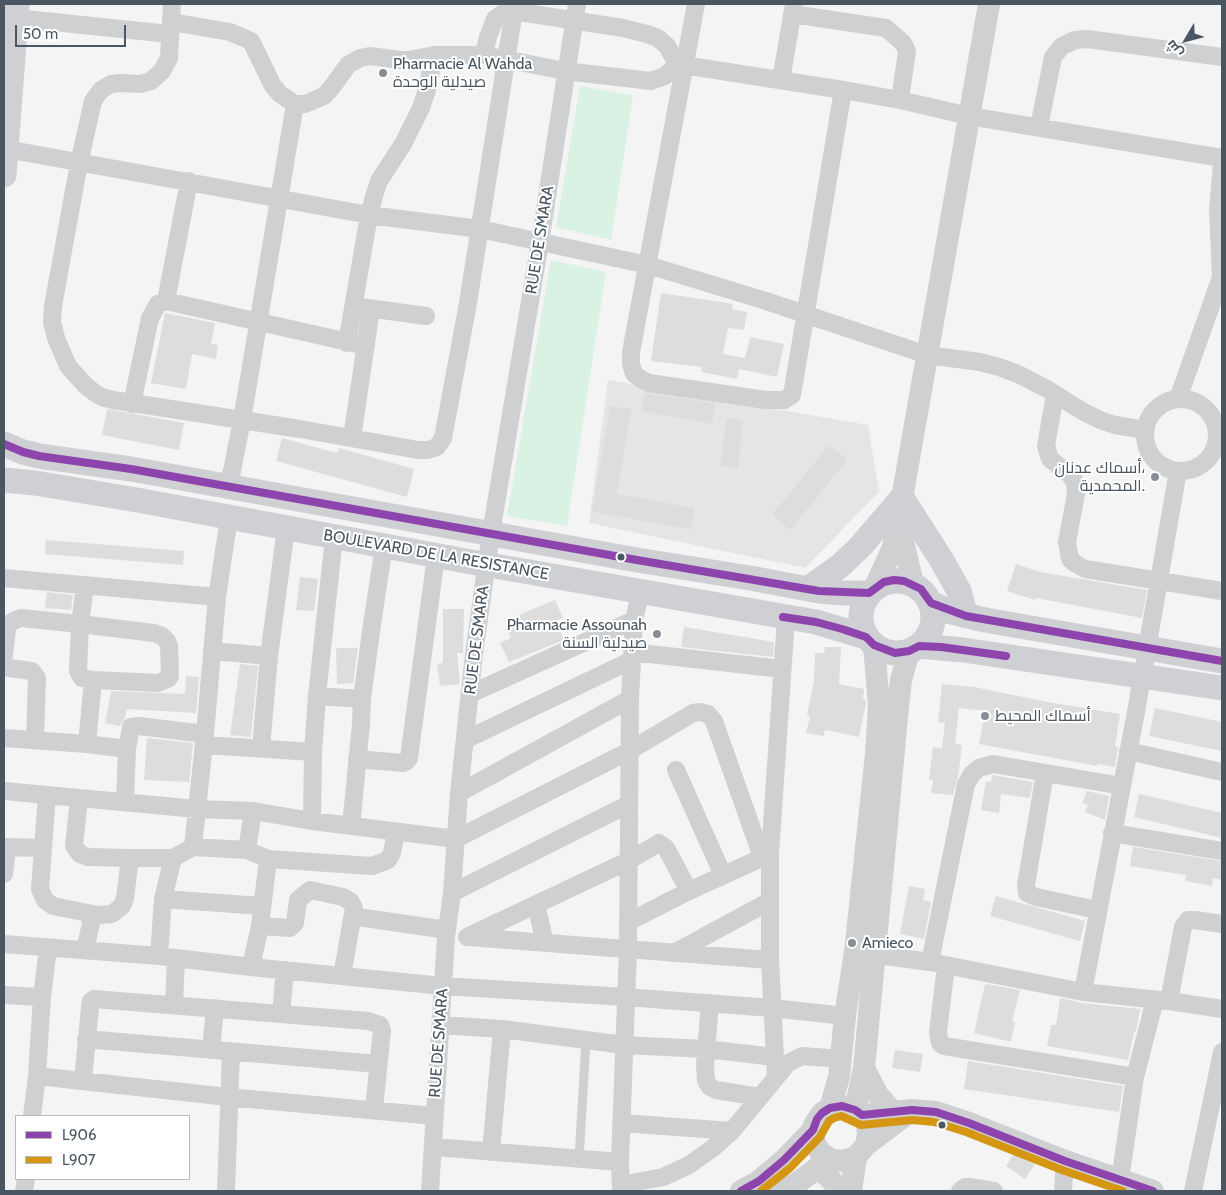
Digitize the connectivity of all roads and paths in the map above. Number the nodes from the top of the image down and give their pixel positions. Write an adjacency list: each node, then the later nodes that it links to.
1 (172, 4): 9 (street)
2 (577, 4): 8 (street, RUE DE SMARA)
3 (696, 4): 14 (street)
4 (989, 4): 20 (street)
5 (514, 7): 8 (street); 11 (street); 13 (street)
6 (793, 9): 16 (street); 18 (street)
7 (16, 11): 9 (street); 22 (main road)
8 (574, 21): 14 (street); 15 (street, RUE DE SMARA)
9 (171, 28): 19 (street); 24 (street)
10 (434, 55): 11 (street); 19 (street); 29 (street)
11 (484, 55): 13 (street)
12 (1222, 57): 21 (street)
13 (506, 60): 15 (street); 30 (street)
14 (681, 65): 15 (street); 16 (street); 32 (street)
15 (565, 71): 31 (street, RUE DE SMARA)
16 (781, 80): 17 (street)
17 (843, 90): 18 (street); 37 (street)
18 (900, 100): 20 (street)
19 (295, 104): 28 (street)
20 (969, 116): 21 (street); 42 (street)
21 (1038, 127): 23 (street)
22 (6, 149): 24 (street); 26 (main road)
23 (1222, 158)
24 (79, 163): 27 (street); 45 (street)
25 (1222, 163): 33 (street)
26 (4, 175)
27 (189, 181): 28 (street); 34 (street)
28 (279, 199): 29 (street); 39 (street)
29 (369, 214): 30 (street); 35 (street)
30 (480, 230): 31 (street); 48 (street)
31 (540, 242): 32 (street); 59 (street, RUE DE SMARA)
32 (648, 265): 37 (street); 37 (street)
33 (1222, 277): 44 (street)
34 (166, 301): 39 (street); 45 (street)
35 (353, 306): 36 (street); 40 (street)
36 (371, 309): 38 (street); 41 (street)
37 (807, 314): 42 (street)
38 (426, 316)
39 (257, 322): 40 (street); 46 (street)
40 (347, 343): 41 (street)
41 (366, 346): 48 (street)
42 (927, 355): 43 (street); 56 (street)
43 (1056, 394): 47 (street); 65 (street)
44 (1178, 399): 47 (street); 49 (street)
45 (132, 404): 46 (street)
46 (242, 420): 48 (street); 55 (street)
47 (1145, 430): 53 (street)
48 (352, 438)
49 (1219, 439): 53 (street)
50 (4, 444): 55 (main road, BOULEVARD DE LA RESISTANCE)
51 (4, 451): 52 (main road)
52 (4, 460)
53 (1178, 471): 65 (street)
54 (4, 480): 57 (main road, BOULEVARD DE LA RESISTANCE)
55 (228, 486): 59 (main road, BOULEVARD DE LA RESISTANCE)
56 (900, 510): 66 (street); 68 (main road); 70 (street); 74 (main road)
57 (229, 518): 58 (main road, BOULEVARD DE LA RESISTANCE); 72 (street)
58 (286, 528): 60 (main road, BOULEVARD DE LA RESISTANCE); 83 (street)
59 (491, 533): 63 (street, RUE DE SMARA); 68 (main road, BOULEVARD DE LA RESISTANCE)
60 (334, 537): 61 (main road, BOULEVARD DE LA RESISTANCE); 92 (street)
61 (384, 546): 62 (main road, BOULEVARD DE LA RESISTANCE); 93 (street)
62 (436, 556): 63 (main road, BOULEVARD DE LA RESISTANCE); 105 (street)
63 (487, 565): 69 (main road, BOULEVARD DE LA RESISTANCE); 91 (street, RUE DE SMARA)
64 (4, 578): 67 (street)
65 (1160, 581): 71 (street); 79 (street)
66 (914, 584): 70 (main road); 73 (main road)
67 (85, 586): 72 (street); 77 (street)
68 (809, 588): 70 (main road, BOULEVARD DE LA RESISTANCE)
69 (641, 590): 75 (main road, BOULEVARD DE LA RESISTANCE); 76 (street)
70 (872, 590): 78 (main road)
71 (1222, 591)
72 (217, 597): 81 (street)
73 (931, 603): 74 (main road); 80 (main road)
74 (966, 616): 79 (main road)
75 (786, 618): 78 (main road, BOULEVARD DE LA RESISTANCE); 87 (street)
76 (634, 620): 84 (street); 91 (street)
77 (80, 624): 82 (street); 89 (street); 89 (street)
78 (870, 641): 80 (main road); 155 (street)
79 (1147, 648): 85 (main road); 88 (street)
80 (914, 649): 88 (main road); 155 (street)
81 (212, 651): 83 (street); 96 (street)
82 (4, 656)
83 (268, 656): 100 (street)
84 (632, 656): 87 (street); 94 (street); 98 (street)
85 (1222, 661)
86 (4, 663): 97 (street)
87 (782, 669): 128 (street)
88 (1142, 676): 90 (main road); 103 (street)
89 (93, 680): 99 (street)
90 (1222, 688)
91 (470, 694): 98 (street, RUE DE SMARA)
92 (317, 696): 93 (street); 104 (street)
93 (362, 699): 105 (street)
94 (630, 699): 102 (street); 111 (street)
95 (4, 738): 97 (street)
96 (205, 739): 100 (street); 101 (street); 116 (street)
97 (35, 740): 99 (street)
98 (465, 740): 111 (street, RUE DE SMARA)
99 (87, 744): 101 (street)
100 (261, 748): 104 (street)
101 (127, 749): 114 (street)
102 (629, 751): 115 (street); 122 (street); 128 (street)
103 (1128, 751): 107 (street); 109 (street)
104 (313, 752): 118 (street)
105 (357, 759): 119 (street)
106 (676, 770): 134 (street)
107 (1222, 772)
108 (1045, 773): 109 (street); 141 (street); 158 (street)
109 (1122, 786): 121 (street)
110 (4, 790): 112 (street)
111 (459, 792): 122 (street, RUE DE SMARA)
112 (47, 795): 113 (street); 125 (street)
113 (79, 798): 114 (street); 129 (street)
114 (125, 802): 116 (street)
115 (628, 804): 132 (street); 136 (street)
116 (197, 809): 117 (street); 124 (street)
117 (253, 810): 118 (street); 126 (street)
118 (312, 821): 119 (street)
119 (351, 826): 120 (street)
120 (396, 832): 122 (street); 131 (street)
121 (1112, 833): 127 (street); 141 (street)
122 (456, 839): 136 (street, RUE DE SMARA)
123 (4, 847): 125 (street); 133 (street)
124 (193, 847): 126 (street); 130 (street)
125 (43, 848): 142 (street)
126 (247, 850): 131 (street)
127 (1222, 851)
128 (766, 855): 134 (street); 138 (street)
129 (130, 858): 130 (street); 142 (street)
130 (173, 858): 137 (street)
131 (268, 859): 140 (street)
132 (628, 861): 135 (street); 139 (street); 144 (street)
133 (4, 874)
134 (723, 875): 135 (street)
135 (689, 891): 144 (street)
136 (452, 893): 147 (street, RUE DE SMARA)
137 (163, 899): 140 (street); 156 (street)
138 (770, 901): 154 (street); 157 (street)
139 (536, 904): 148 (street); 149 (street)
140 (262, 906): 146 (street)
141 (1097, 910): 163 (street)
142 (98, 915): 153 (street)
143 (352, 918): 146 (street); 147 (street); 161 (street)
144 (628, 922): 152 (street)
145 (1222, 924): 167 (street)
146 (260, 926): 159 (street)
147 (447, 933): 148 (street); 162 (street, RUE DE SMARA)
148 (467, 937): 149 (street)
149 (545, 943): 152 (street)
150 (4, 944): 151 (street)
151 (48, 948): 153 (street); 165 (street)
152 (628, 949): 154 (street); 166 (street)
153 (85, 950): 156 (street)
154 (674, 952): 157 (street)
155 (865, 953): 158 (street); 174 (street); 187 (street)
156 (168, 956): 159 (street); 169 (street)
157 (770, 960): 171 (street)
158 (938, 964): 163 (street); 190 (street)
159 (251, 967): 160 (street)
160 (285, 970): 161 (street); 173 (street)
161 (342, 976): 162 (street)
162 (444, 986): 166 (street); 175 (street, RUE DE SMARA)
163 (1083, 992): 167 (street)
164 (4, 995): 165 (street)
165 (42, 997): 188 (street)
166 (626, 997): 168 (street); 179 (street)
167 (1162, 1000): 172 (street); 190 (street)
168 (710, 1003): 171 (street); 181 (street)
169 (174, 1005): 170 (street); 177 (street)
170 (215, 1008): 173 (street); 180 (street)
171 (772, 1008): 174 (street); 184 (street)
172 (1222, 1009)
173 (281, 1014): 186 (street)
174 (845, 1016): 185 (street)
175 (441, 1024): 176 (street); 200 (street, RUE DE SMARA)
176 (502, 1029): 178 (street); 206 (street)
177 (86, 1039): 180 (street); 191 (street)
178 (586, 1040): 179 (street); 207 (lane)
179 (624, 1045): 181 (street); 201 (street)
180 (211, 1049): 182 (street)
181 (706, 1049): 184 (street); 193 (street)
182 (231, 1052): 186 (street); 194 (street)
183 (1222, 1052): 192 (street)
184 (774, 1057): 189 (street)
185 (841, 1059): 189 (street); 195 (street)
186 (378, 1064): 196 (street)
187 (864, 1068): 197 (street); 198 (street)
188 (37, 1076): 191 (street); 199 (street)
189 (776, 1077): 193 (street)
190 (1135, 1077): 211 (street)
191 (83, 1080): 194 (street)
192 (1218, 1093): 223 (street)
193 (760, 1096): 203 (street)
194 (228, 1097): 196 (street); 214 (street)
195 (830, 1108): 197 (street); 202 (street)
196 (374, 1109): 200 (street)
197 (858, 1112): 198 (street); 205 (street)
198 (903, 1112): 205 (street); 208 (street)
199 (32, 1115)
200 (434, 1116): 204 (street, RUE DE SMARA)
201 (621, 1123): 203 (street); 209 (street)
202 (813, 1130): 210 (street); 216 (street)
203 (732, 1131): 212 (street)
204 (434, 1147): 206 (street); 215 (street, RUE DE SMARA)
205 (861, 1151): 210 (street); 218 (street)
206 (491, 1152): 207 (street)
207 (579, 1159): 209 (street)
208 (1065, 1161): 211 (street); 221 (street)
209 (620, 1162): 212 (street)
210 (823, 1164): 213 (street); 217 (street)
211 (1120, 1180): 222 (street)
212 (621, 1188)
213 (791, 1189)
214 (226, 1191)
215 (430, 1191)
216 (741, 1191)
217 (840, 1191)
218 (851, 1191)
219 (960, 1191): 220 (street)
220 (994, 1191)
221 (1063, 1191)
222 (1152, 1191)
223 (1193, 1191)

